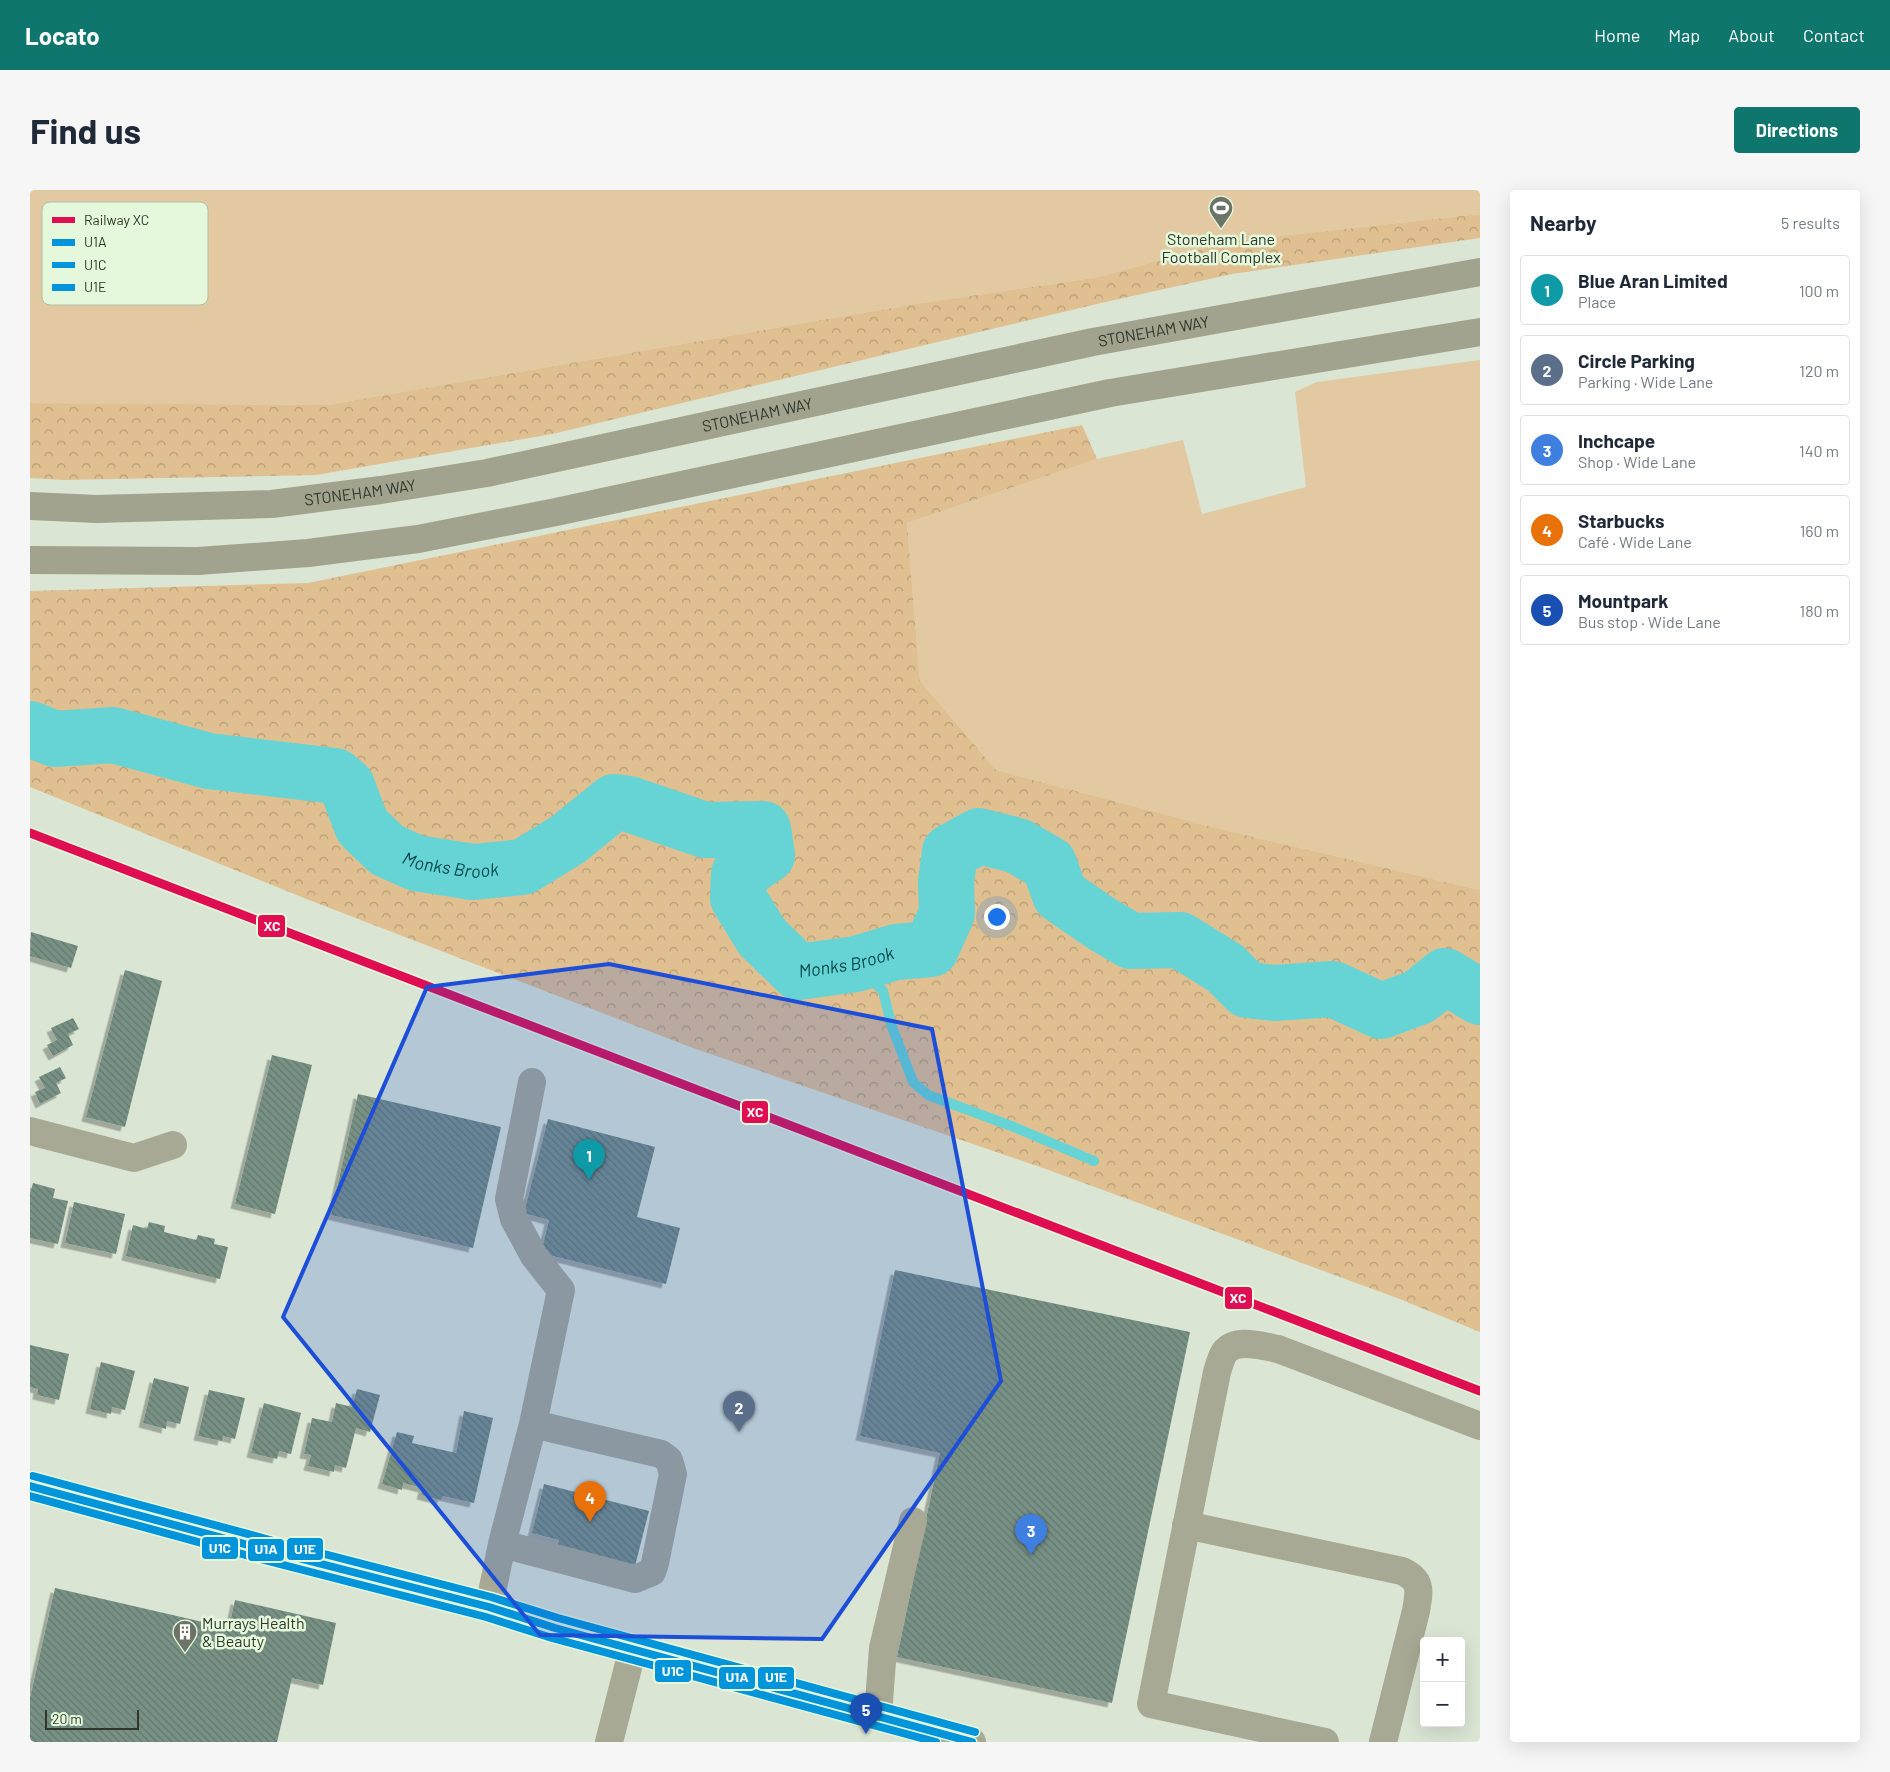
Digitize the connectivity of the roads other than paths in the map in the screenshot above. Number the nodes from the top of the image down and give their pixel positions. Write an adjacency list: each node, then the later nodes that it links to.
1 (1480, 272): 3 (main road, STONEHAM WAY)
2 (1480, 332): 4 (main road)
3 (30, 506)
4 (30, 560)
5 (532, 1082): 8 (street)
6 (30, 1131): 7 (street)
7 (173, 1144)
8 (533, 1424): 13 (street); 13 (street)
9 (1480, 1426): 12 (street)
10 (30, 1486): 14 (street)
11 (912, 1521): 16 (street)
12 (1186, 1525): 19 (street); 20 (street)
13 (502, 1544): 14 (street)
14 (489, 1607): 15 (street)
15 (633, 1648): 16 (street); 17 (street)
16 (878, 1714): 18 (street)
17 (609, 1742)
18 (972, 1742)
19 (1325, 1742)
20 (1383, 1742)

